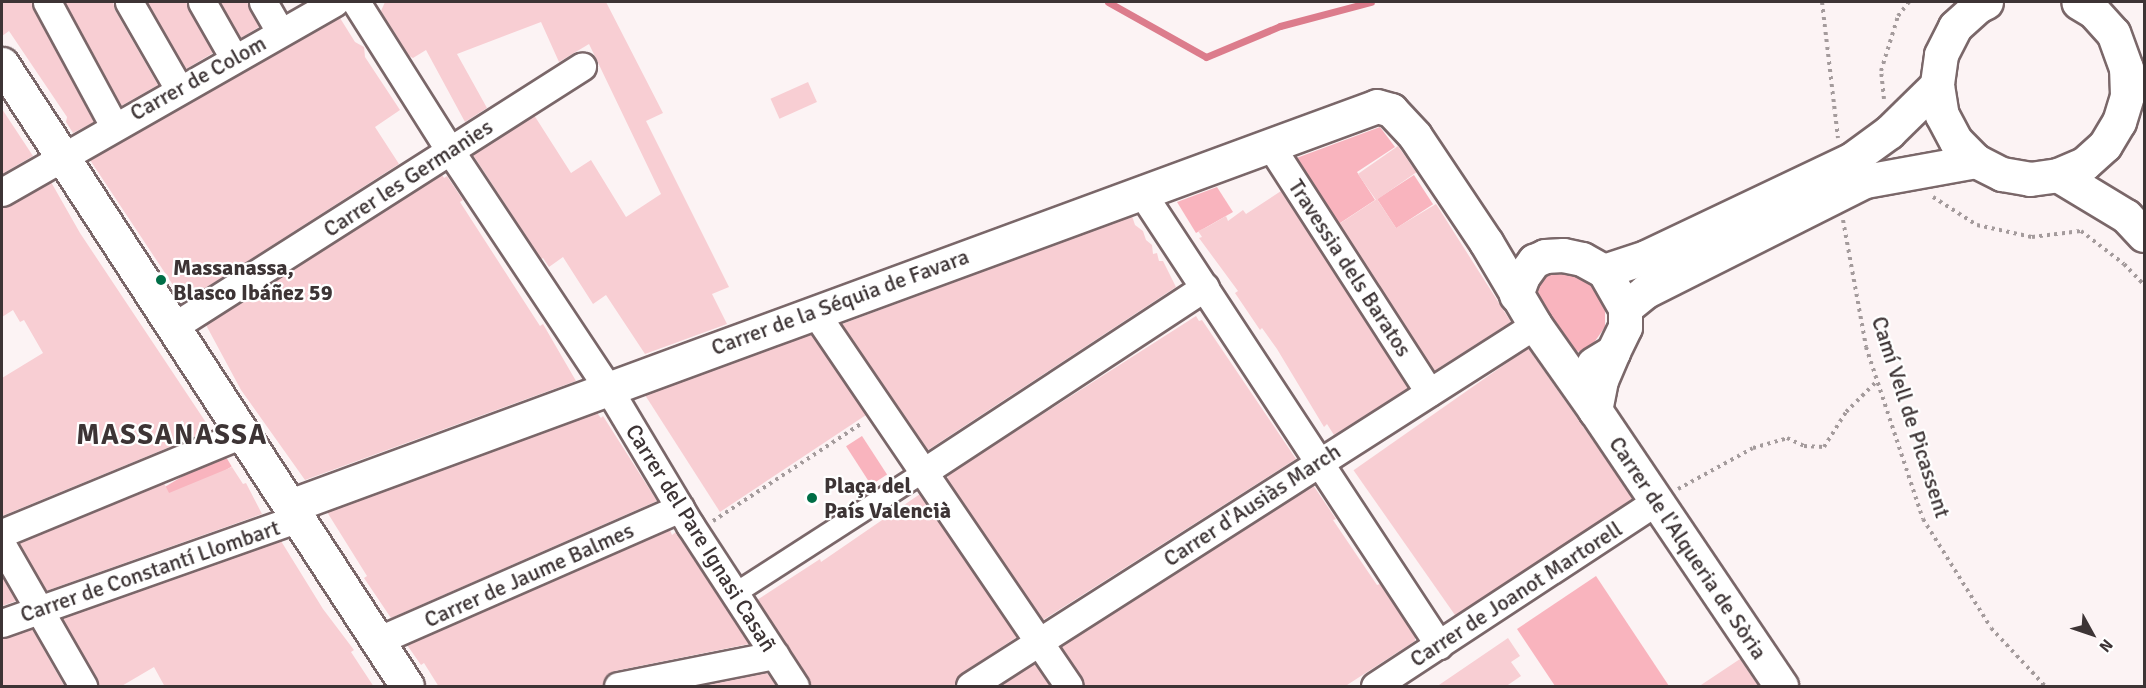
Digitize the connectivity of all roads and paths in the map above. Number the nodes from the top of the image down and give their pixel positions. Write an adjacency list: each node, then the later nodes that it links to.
1 (47, 2): 18 (street)
2 (129, 2): 15 (street)
3 (202, 2): 11 (street)
4 (263, 2): 10 (street)
5 (356, 2): 21 (street, Carrer del Pare Ignasi Casañ)
6 (1822, 2): 25 (path, Camí Vell de Picassent)
7 (2078, 2): 16 (street)
8 (1981, 3): 14 (street)
9 (326, 4): 10 (street, Carrer de Colom)
10 (280, 32): 11 (street, Carrer de Colom)
11 (234, 58): 15 (street, Carrer de Colom)
12 (2, 64): 22 (street)
13 (582, 66): 21 (street, Carrer les Germanies)
14 (1937, 86): 23 (street); 25 (street)
15 (179, 89): 18 (street, Carrer de Colom)
16 (2127, 94): 19 (street); 24 (street)
17 (1391, 110): 20 (street, Carrer de la Séquia de Favara); 29 (street, Carrer de l'Alqueria de Sòria)
18 (114, 126): 22 (street, Carrer de Colom)
19 (2145, 126)
20 (1270, 145): 27 (street, Carrer de la Séquia de Favara); 42 (street, Travessia dels Baratos)
21 (451, 152): 37 (street, Carrer les Germanies); 41 (street, Carrer del Pare Ignasi Casañ)
22 (61, 157): 26 (street, Carrer de Colom); 37 (street)
23 (1976, 161): 24 (street); 25 (street)
24 (2058, 176): 28 (street)
25 (1840, 179): 31 (street); 34 (street); 40 (path, Camí Vell de Picassent)
26 (2, 192)
27 (1142, 193): 32 (street); 35 (street, Carrer de la Séquia de Favara)
28 (2145, 235)
29 (1486, 242): 30 (street); 33 (street, Carrer de l'Alqueria de Sòria)
30 (1534, 261): 31 (street); 33 (street)
31 (1604, 271): 34 (street)
32 (1205, 287): 46 (street); 47 (street)
33 (1516, 295): 36 (street, Carrer de l'Alqueria de Sòria)
34 (1625, 308): 38 (street)
35 (814, 311): 41 (street, Carrer de la Séquia de Favara); 43 (street)
36 (1535, 325): 39 (street, Carrer de l'Alqueria de Sòria); 42 (street, Carrer d'Ausiàs March)
37 (173, 327): 45 (street)
38 (1613, 352): 39 (street); 44 (street)
39 (1562, 363): 44 (street, Carrer de l'Alqueria de Sòria)
40 (1877, 381): 48 (path); 68 (path, Camí Vell de Picassent)
41 (608, 388): 49 (street, Carrer de la Séquia de Favara); 50 (street, Carrer del Pare Ignasi Casañ)
42 (1429, 392): 46 (street, Carrer d'Ausiàs March)
43 (883, 410): 47 (street); 50 (path)
44 (1595, 410): 48 (street, Carrer de l'Alqueria de Sòria)
45 (242, 434): 49 (street); 51 (street)
46 (1320, 462): 57 (street, Carrer d'Ausiàs March); 58 (street)
47 (925, 471): 53 (street); 57 (street)
48 (1657, 501): 58 (street, Carrer de Joanot Martorell); 67 (street, Carrer de l'Alqueria de Sòria)
49 (294, 512): 54 (street, Carrer de Constantí Llombart); 56 (street)
50 (685, 517): 53 (street, Carrer del Pare Ignasi Casañ); 56 (street, Carrer de Jaume Balmes)
51 (2, 533)
52 (2, 545): 54 (street)
53 (736, 593): 59 (street, Carrer del Pare Ignasi Casañ)
54 (39, 610): 55 (street, Carrer de Constantí Llombart); 60 (street)
55 (2, 623)
56 (377, 641): 61 (street)
57 (1039, 641): 64 (street, Carrer d'Ausiàs March); 65 (street)
58 (1438, 645): 66 (street, Carrer de Joanot Martorell)
59 (775, 655): 62 (street); 63 (street, Carrer del Pare Ignasi Casañ)
60 (83, 687)
61 (407, 687)
62 (618, 687)
63 (795, 687)
64 (970, 687)
65 (1069, 687)
66 (1375, 687)
67 (1782, 687)
68 (2045, 687)

